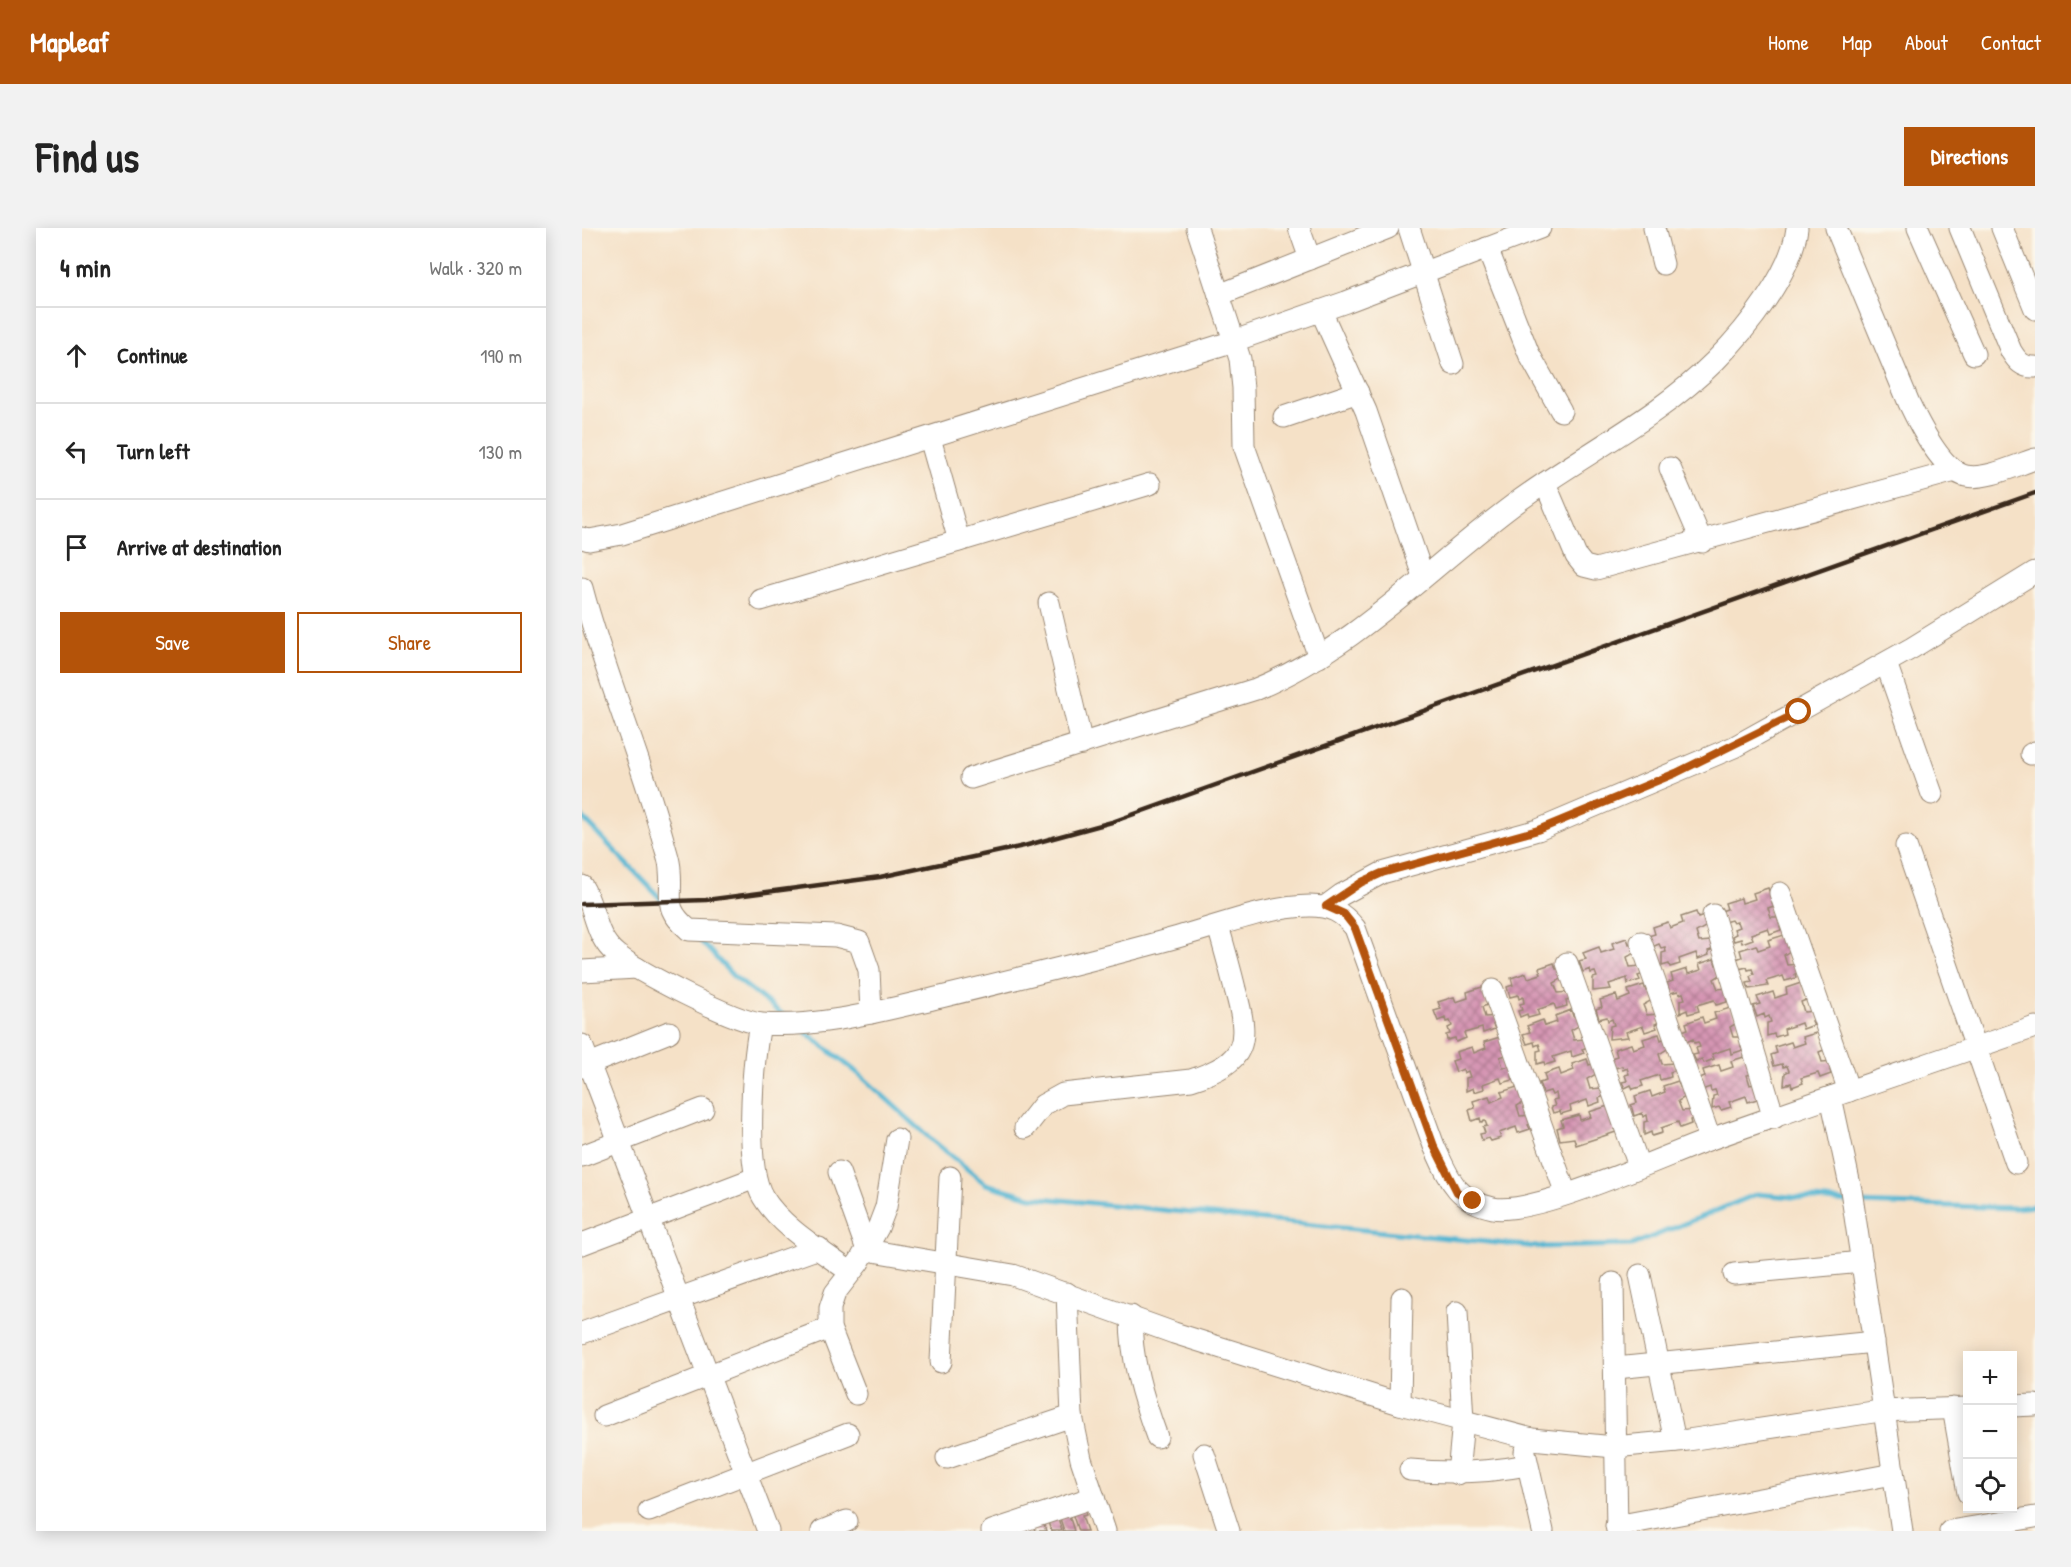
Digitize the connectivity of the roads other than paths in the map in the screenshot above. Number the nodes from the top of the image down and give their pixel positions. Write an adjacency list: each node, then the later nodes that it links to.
1 (1197, 228): 16 (street)
2 (1299, 228): 13 (street)
3 (1388, 228): 13 (street)
4 (1409, 228): 15 (street)
5 (1540, 228): 12 (street)
6 (1654, 228): 14 (street)
7 (1797, 228): 30 (street)
8 (1836, 228): 29 (street)
9 (1918, 228): 20 (street)
10 (1960, 228): 22 (street)
11 (2002, 228): 17 (street)
12 (1487, 248): 15 (street); 24 (street)
13 (1310, 259): 16 (street)
14 (1663, 264)
15 (1424, 272): 18 (street); 21 (street)
16 (1219, 295): 19 (street)
17 (2035, 309)
18 (1321, 311): 19 (street); 23 (street)
19 (1234, 341): 26 (street); 40 (street)
20 (1974, 354)
21 (1453, 364)
22 (2035, 368)
23 (1358, 392): 25 (street); 36 (street)
24 (1561, 411)
25 (1284, 417)
26 (930, 438): 32 (street); 33 (street)
27 (2035, 459): 29 (street)
28 (1670, 468): 34 (street)
29 (1955, 471): 34 (street)
30 (1545, 483): 34 (street); 36 (street)
31 (1150, 484): 33 (street)
32 (582, 538)
33 (959, 541): 38 (street)
34 (1702, 542)
35 (2035, 572): 41 (street)
36 (1423, 576): 40 (street)
37 (582, 588): 56 (street)
38 (761, 600)
39 (1049, 603): 42 (street)
40 (1319, 657): 42 (street)
41 (1886, 663): 44 (street); 48 (street)
42 (1082, 744): 43 (street)
43 (971, 778)
44 (1932, 794)
45 (1906, 846): 60 (street)
46 (582, 886): 53 (street)
47 (1780, 893): 62 (street)
48 (1326, 906): 50 (street); 75 (street)
49 (1713, 915): 64 (street)
50 (1218, 926): 56 (street); 65 (street)
51 (1641, 942): 67 (street)
52 (1567, 963): 71 (street)
53 (637, 968): 54 (street); 57 (street)
54 (582, 971)
55 (1493, 990): 75 (street)
56 (871, 1012): 57 (street)
57 (769, 1024): 74 (street)
58 (669, 1032): 61 (street)
59 (2034, 1032): 60 (street)
60 (1978, 1047): 62 (street); 70 (street)
61 (584, 1059): 68 (street)
62 (1840, 1094): 64 (street); 80 (street)
63 (703, 1109): 68 (street)
64 (1774, 1118): 67 (street)
65 (1025, 1128)
66 (897, 1139): 79 (street)
67 (1710, 1139): 71 (street)
68 (619, 1142): 69 (street); 76 (street)
69 (582, 1156)
70 (2016, 1163)
71 (1639, 1166): 75 (street)
72 (839, 1172): 79 (street)
73 (951, 1177): 81 (street)
74 (754, 1178): 76 (street); 78 (street)
75 (1566, 1194)
76 (648, 1219): 77 (street); 87 (street)
77 (582, 1244)
78 (819, 1248): 82 (street); 87 (street)
79 (867, 1250): 81 (street); 82 (street)
80 (1862, 1262): 83 (street); 93 (street)
81 (946, 1263): 86 (street); 94 (street)
82 (850, 1272): 91 (street)
83 (1734, 1274)
84 (1640, 1275): 95 (street)
85 (1613, 1283): 96 (street)
86 (1067, 1293): 90 (street); 105 (street)
87 (679, 1297): 92 (street); 97 (street)
88 (1402, 1298): 99 (street)
89 (1457, 1312): 106 (street)
90 (1131, 1316): 99 (street); 109 (street)
91 (830, 1328): 97 (street); 98 (street)
92 (582, 1333)
93 (1874, 1342): 95 (street); 103 (street)
94 (941, 1362)
95 (1658, 1364): 96 (street); 110 (street)
96 (1616, 1368): 111 (street)
97 (708, 1375): 104 (street); 117 (street)
98 (856, 1394)
99 (1400, 1404): 106 (street)
100 (2035, 1405): 101 (street)
101 (2017, 1406)
102 (1960, 1408): 103 (street); 114 (street)
103 (1884, 1411): 110 (street); 119 (street)
104 (604, 1416)
105 (1072, 1416): 113 (street); 120 (street)
106 (1462, 1421): 108 (street); 118 (street)
107 (848, 1434): 117 (street)
108 (1524, 1436): 111 (street); 115 (street)
109 (1157, 1437)
110 (1675, 1441): 111 (street)
111 (1614, 1447): 125 (street)
112 (1204, 1454): 130 (street)
113 (947, 1458)
114 (1965, 1459)
115 (1527, 1465): 118 (street); 131 (street)
116 (1410, 1470): 118 (street)
117 (746, 1473): 121 (street); 126 (street)
118 (1458, 1474)
119 (1893, 1474): 125 (street); 132 (street)
120 (1094, 1497): 128 (street); 129 (street)
121 (649, 1510)
122 (2035, 1517): 124 (street)
123 (847, 1521): 127 (street)
124 (1973, 1522): 133 (street)
125 (1617, 1529)
126 (768, 1531)
127 (822, 1531)
128 (992, 1531)
129 (1105, 1531)
130 (1229, 1531)
131 (1544, 1531)
132 (1902, 1531)
133 (1950, 1531)

